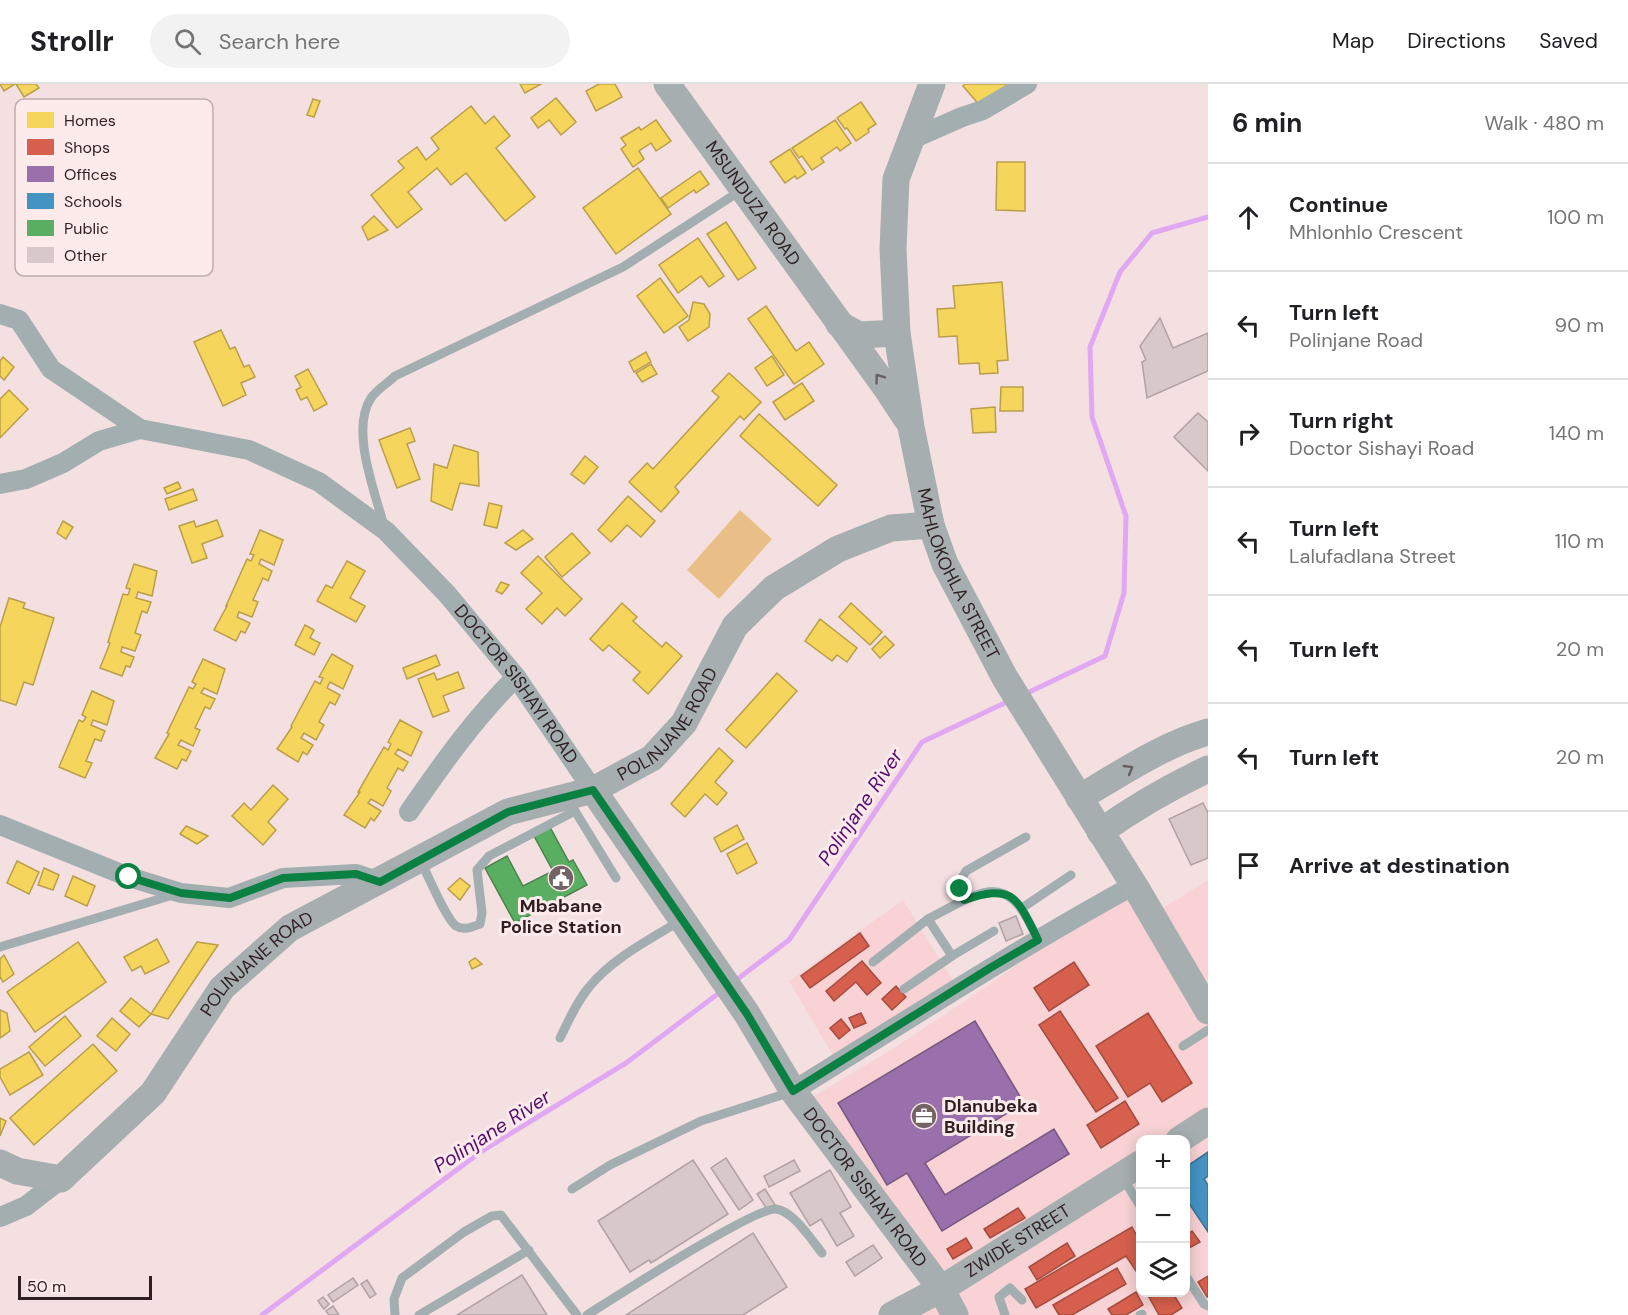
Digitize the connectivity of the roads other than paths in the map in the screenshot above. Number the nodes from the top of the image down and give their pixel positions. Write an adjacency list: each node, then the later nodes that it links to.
1 (667, 84): 5 (street, MSUNDUZA ROAD)
2 (932, 84): 4 (street, MAHLOKOHLA STREET)
3 (1027, 84): 4 (street)
4 (912, 139): 8 (street, MAHLOKOHLA STREET)
5 (742, 189): 7 (street, MSUNDUZA ROAD); 13 (lane)
6 (0, 314): 10 (street)
7 (839, 324): 8 (street); 9 (street, MSUNDUZA ROAD, one-way to 7)
8 (897, 333): 9 (street, MAHLOKOHLA STREET)
9 (911, 427): 12 (street, MAHLOKOHLA STREET)
10 (140, 429): 11 (street, DOCTOR SISHAYI ROAD); 13 (street, DOCTOR SISHAYI ROAD)
11 (0, 484)
12 (931, 525): 17 (street, POLINJANE ROAD); 18 (street, MAHLOKOHLA STREET)
13 (386, 531): 14 (street, DOCTOR SISHAYI ROAD)
14 (516, 676): 17 (street, DOCTOR SISHAYI ROAD); 20 (street)
15 (1208, 732): 18 (street, one-way to 15)
16 (1208, 769): 22 (street)
17 (593, 790): 19 (street, POLINJANE ROAD); 32 (street, DOCTOR SISHAYI ROAD)
18 (1079, 798): 22 (street, MAHLOKOHLA STREET)
19 (570, 804): 24 (street, POLINJANE ROAD); 24 (lane); 26 (lane)
20 (409, 812)
21 (0, 825): 29 (street)
22 (1100, 832): 28 (street, MAHLOKOHLA STREET)
23 (1026, 837): 30 (lane)
24 (420, 861): 27 (street, POLINJANE ROAD)
25 (1071, 875): 31 (lane)
26 (616, 878)
27 (380, 882): 29 (street); 49 (street, POLINJANE ROAD)
28 (1134, 885): 35 (street); 40 (street, MAHLOKOHLA STREET)
29 (181, 893): 36 (lane)
30 (964, 900): 31 (lane); 33 (lane)
31 (1022, 908): 35 (lane)
32 (683, 919): 42 (lane); 44 (street, DOCTOR SISHAYI ROAD)
33 (928, 919): 37 (lane); 38 (lane)
34 (994, 931): 37 (lane)
35 (1038, 940): 44 (street)
36 (0, 947)
37 (952, 956): 39 (lane)
38 (873, 962)
39 (904, 988)
40 (1208, 1011)
41 (1208, 1030): 43 (lane)
42 (560, 1038)
43 (1183, 1046)
44 (793, 1091): 50 (lane); 56 (street, DOCTOR SISHAYI ROAD)
45 (1208, 1122): 46 (street)
46 (1187, 1135)
47 (0, 1163): 49 (street)
48 (1131, 1170): 51 (lane); 56 (street, ZWIDE STREET)
49 (61, 1179): 52 (street)
50 (572, 1189)
51 (1136, 1190)
52 (0, 1217)
53 (529, 1250): 59 (lane); 60 (lane); 61 (lane)
54 (822, 1253): 62 (lane)
55 (1190, 1284): 58 (lane)
56 (941, 1289): 63 (street, ZWIDE STREET); 64 (street, DOCTOR SISHAYI ROAD)
57 (1022, 1300): 65 (lane)
58 (1208, 1306)
59 (395, 1315)
60 (419, 1315)
61 (577, 1315)
62 (587, 1315)
63 (892, 1315)
64 (955, 1315)
65 (1005, 1315)

